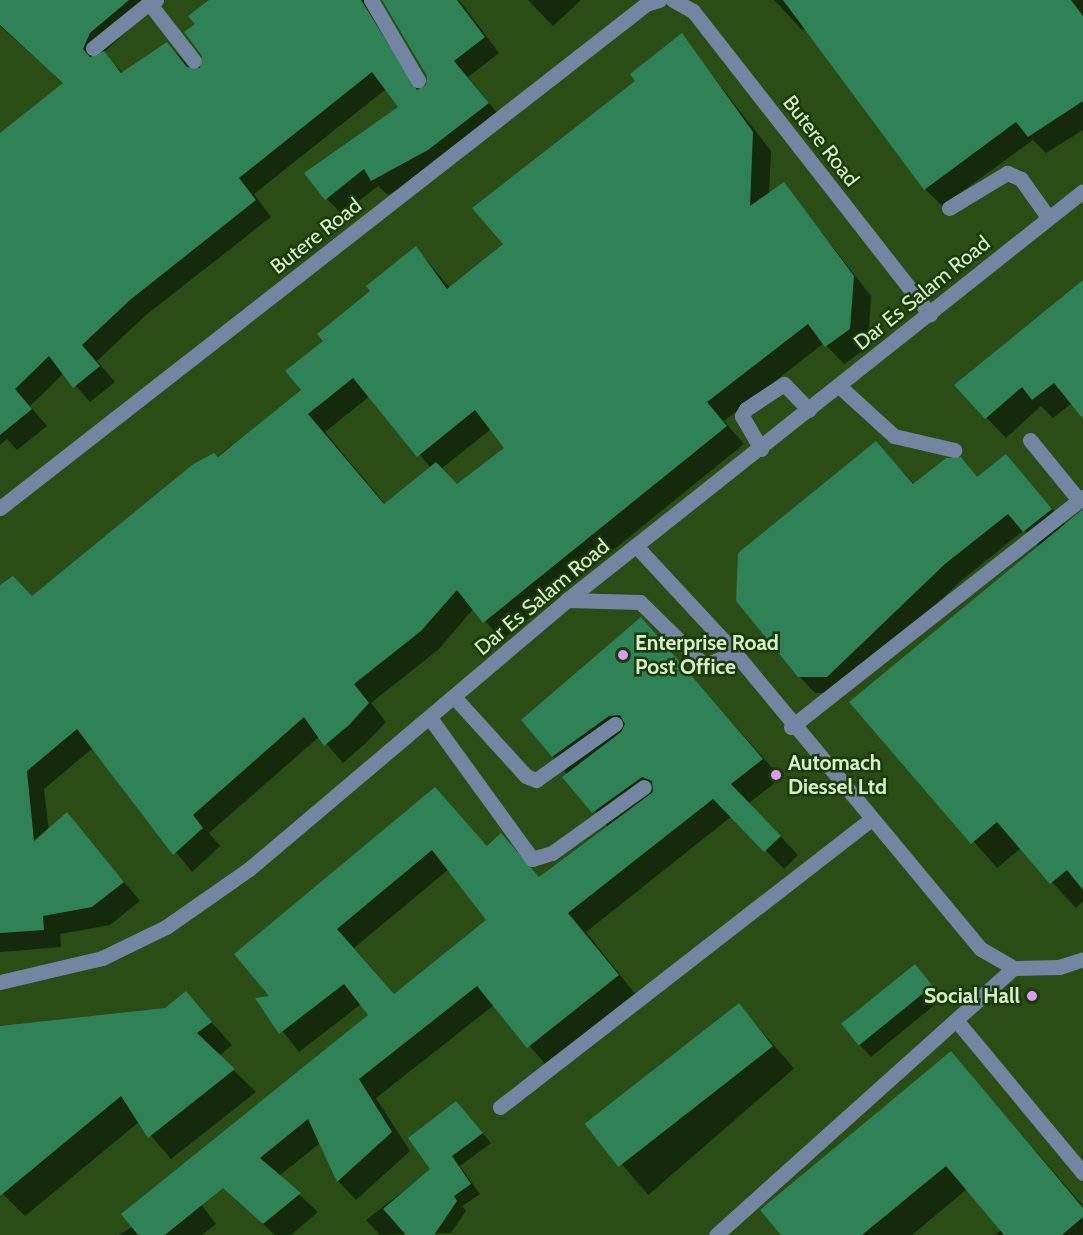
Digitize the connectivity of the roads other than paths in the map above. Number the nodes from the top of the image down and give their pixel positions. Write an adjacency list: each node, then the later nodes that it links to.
1 (371, 0): 8 (street)
2 (658, 0): 19 (street, Butere Road)
3 (673, 0): 5 (street, Butere Road)
4 (153, 2): 6 (street); 7 (street)
5 (695, 5): 12 (street, Butere Road)
6 (93, 48)
7 (194, 62)
8 (418, 80)
9 (1081, 195): 11 (street, Dar Es Salam Road)
10 (949, 207): 11 (street)
11 (1048, 218): 12 (street, Dar Es Salam Road)
12 (930, 314): 13 (street, Dar Es Salam Road)
13 (839, 386): 14 (street, Dar Es Salam Road); 17 (street)
14 (809, 410): 16 (street, Dar Es Salam Road); 16 (street)
15 (1030, 440): 18 (street)
16 (760, 449): 20 (street, Dar Es Salam Road)
17 (954, 450)
18 (1081, 498): 26 (street)
19 (0, 508)
20 (637, 547): 21 (street, Dar Es Salam Road); 22 (street)
21 (567, 600): 22 (street); 23 (street, Dar Es Salam Road)
22 (735, 653): 26 (street)
23 (455, 698): 24 (street, Dar Es Salam Road); 25 (street)
24 (430, 718): 27 (street); 31 (street, Dar Es Salam Road)
25 (615, 724)
26 (791, 727): 28 (street)
27 (644, 787)
28 (870, 820): 30 (street); 33 (street)
29 (1083, 959): 30 (street)
30 (1014, 968): 32 (street)
31 (0, 982)
32 (956, 1020): 34 (street); 35 (street)
33 (500, 1107)
34 (1083, 1173)
35 (716, 1235)

